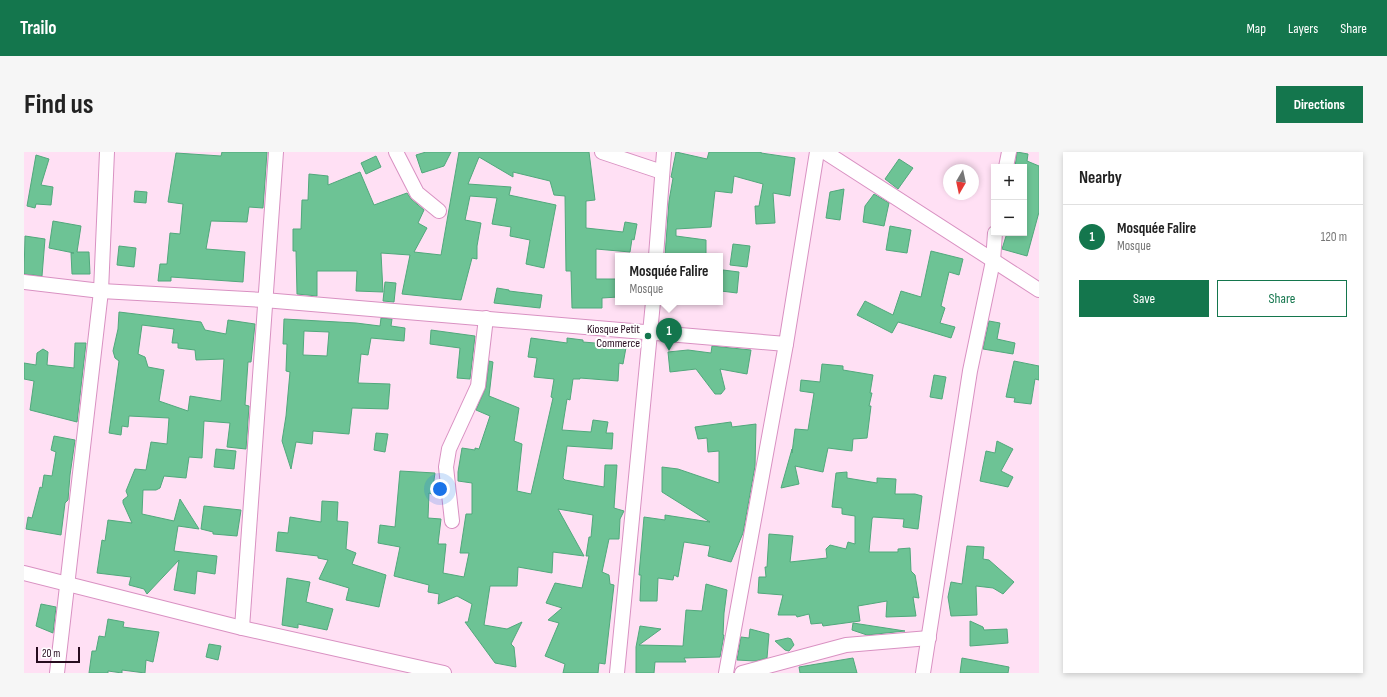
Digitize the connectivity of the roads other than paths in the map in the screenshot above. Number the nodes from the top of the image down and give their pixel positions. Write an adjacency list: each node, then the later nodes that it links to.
1 (107, 152): 17 (street)
2 (276, 152): 18 (street)
3 (396, 152): 11 (street)
4 (602, 152): 10 (street)
5 (664, 152): 10 (street)
6 (817, 152): 22 (street)
7 (825, 152): 14 (street)
8 (1009, 152): 9 (street)
9 (1007, 164)
10 (662, 172): 13 (street)
11 (440, 211)
12 (995, 236): 14 (street)
13 (656, 253)
14 (993, 261): 16 (street); 27 (street)
15 (24, 282): 17 (street)
16 (1039, 290)
17 (101, 291): 18 (street); 25 (street)
18 (264, 300): 20 (street); 26 (street)
19 (653, 305): 21 (street)
20 (486, 318): 21 (street); 23 (street)
21 (651, 332): 22 (street); 30 (street)
22 (786, 344): 31 (street)
23 (452, 521)
24 (24, 573): 25 (street)
25 (67, 583): 26 (street); 28 (street)
26 (242, 628): 29 (street)
27 (929, 638): 32 (street); 33 (street)
28 (57, 673)
29 (444, 673)
30 (617, 673)
31 (726, 673)
32 (742, 673)
33 (923, 673)

